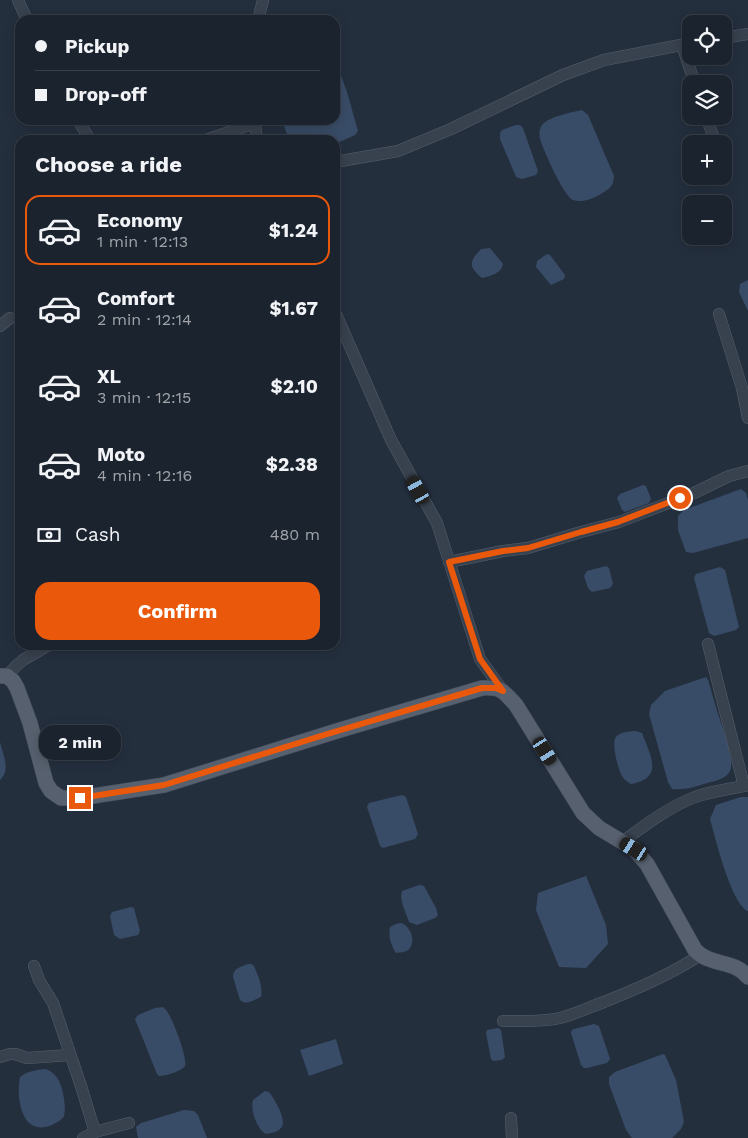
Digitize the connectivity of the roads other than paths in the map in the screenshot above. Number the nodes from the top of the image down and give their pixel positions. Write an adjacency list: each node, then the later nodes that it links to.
1 (18, 0): 3 (street)
2 (263, 0): 4 (street)
3 (25, 15)
4 (259, 15)
5 (748, 34): 6 (street)
6 (732, 37)
7 (682, 45): 10 (street)
8 (247, 125): 9 (street)
9 (220, 135)
10 (340, 161)
11 (719, 314): 15 (street)
12 (10, 318): 14 (street)
13 (340, 323): 17 (street)
14 (0, 326)
15 (748, 418)
16 (748, 471): 17 (street)
17 (449, 562): 21 (street)
18 (708, 644): 22 (street)
19 (40, 650): 20 (street)
20 (4, 676): 21 (main road)
21 (503, 691): 23 (main road)
22 (746, 786): 23 (street)
23 (622, 842): 24 (main road)
24 (700, 955): 26 (main road); 27 (street)
25 (34, 966): 28 (street)
26 (748, 977)
27 (503, 1021)
28 (70, 1055): 29 (street); 32 (street)
29 (0, 1057)
30 (511, 1118): 34 (street)
31 (129, 1123): 32 (street)
32 (95, 1132): 33 (street)
33 (83, 1138)
34 (512, 1138)

